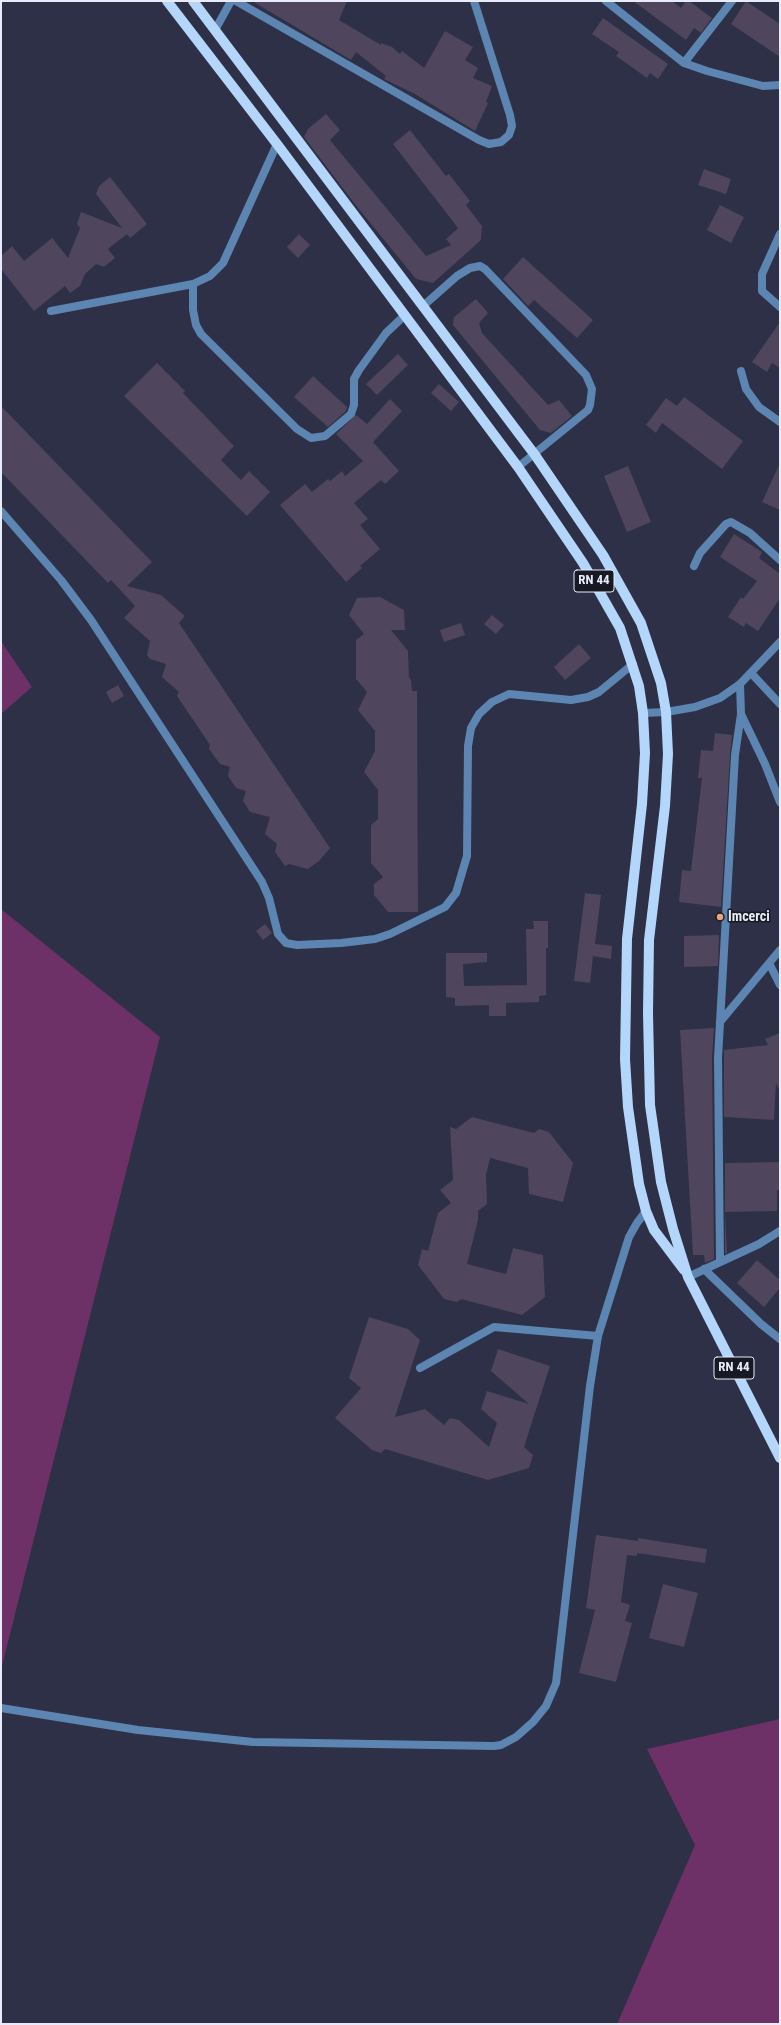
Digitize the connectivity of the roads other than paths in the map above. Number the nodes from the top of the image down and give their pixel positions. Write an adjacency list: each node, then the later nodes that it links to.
1 (167, 1): 11 (main road, RN 44)
2 (193, 1): 8 (main road, RN 44)
3 (231, 1): 8 (street)
4 (236, 1): 5 (street)
5 (474, 1)
6 (606, 1): 9 (street)
7 (732, 1): 9 (street)
8 (215, 30): 14 (main road, RN 44)
9 (684, 63): 10 (street)
10 (780, 85)
11 (277, 144): 13 (street); 17 (main road, RN 44)
12 (780, 234): 15 (street)
13 (193, 284): 16 (street); 17 (street)
14 (423, 306): 20 (main road, RN 44); 20 (street)
15 (780, 307)
16 (51, 311)
17 (404, 316): 21 (main road, RN 44)
18 (741, 371): 19 (street)
19 (780, 422)
20 (535, 455): 21 (street); 30 (main road, RN 44)
21 (518, 467): 26 (main road, RN 44)
22 (1, 511): 26 (street)
23 (780, 560): 24 (street)
24 (694, 566)
25 (780, 642): 27 (street)
26 (632, 664): 31 (main road, RN 44)
27 (751, 673): 28 (street); 29 (street)
28 (740, 684): 30 (street); 32 (street)
29 (780, 704)
30 (666, 712): 31 (street); 42 (main road, RN 44)
31 (643, 713): 38 (main road, RN 44)
32 (740, 714): 33 (street); 37 (street)
33 (780, 802)
34 (780, 950): 35 (street)
35 (769, 963): 36 (street); 37 (street)
36 (780, 985)
37 (720, 1022): 40 (street)
38 (646, 1211): 42 (main road, RN 44); 43 (street)
39 (780, 1230): 40 (street)
40 (720, 1262): 41 (street)
41 (704, 1269): 42 (street); 44 (street)
42 (688, 1277): 46 (main road, RN 44)
43 (598, 1336): 45 (street); 47 (street)
44 (780, 1339)
45 (420, 1368)
46 (780, 1458)
47 (1, 1708)

